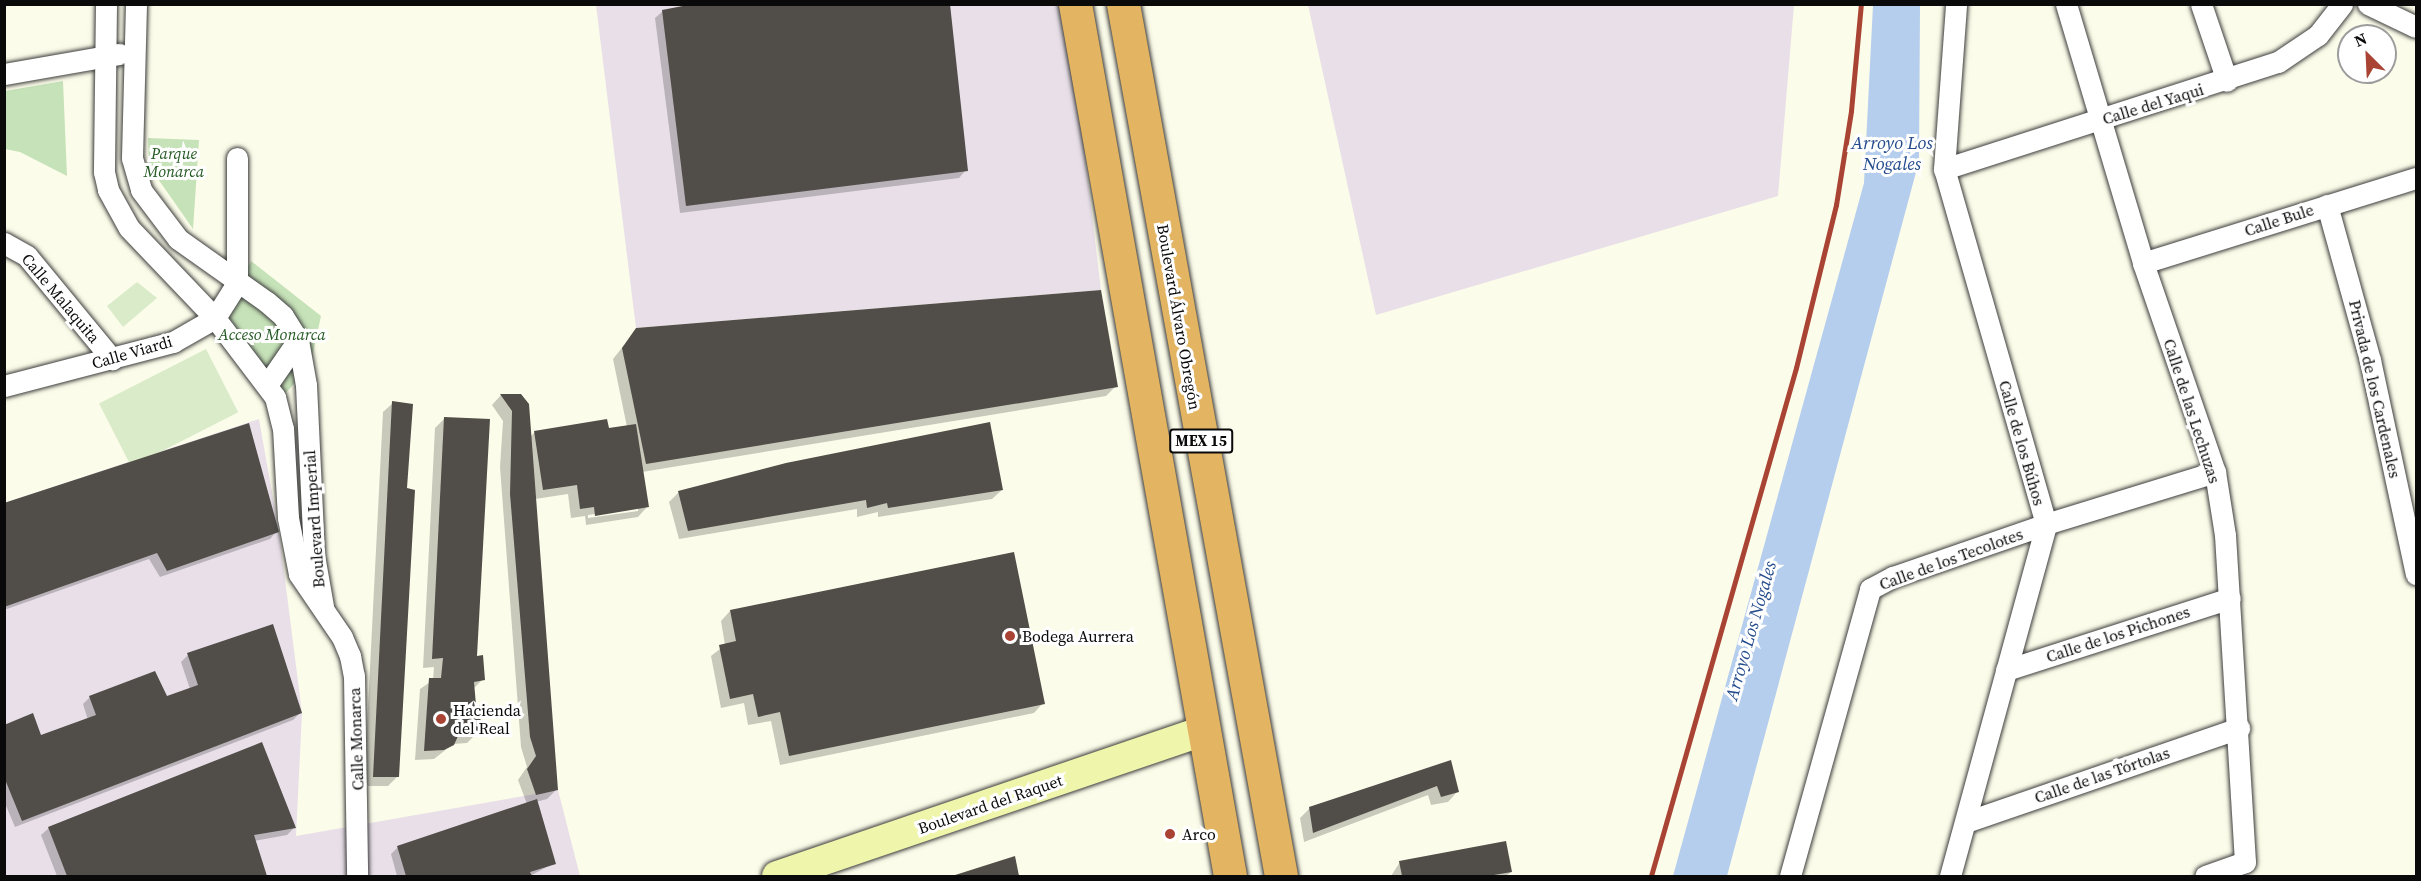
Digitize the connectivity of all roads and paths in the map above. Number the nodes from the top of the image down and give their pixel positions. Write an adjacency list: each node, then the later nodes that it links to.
1 (106, 4): 12 (street, Boulevard Imperial)
2 (136, 4): 11 (street, Boulevard Imperial)
3 (1075, 4): 35 (highway, MEX 15)
4 (1123, 4): 40 (highway, Boulevard Álvaro Obregón / MEX 15)
5 (1956, 4): 17 (street, Calle de los Búhos)
6 (2066, 4): 15 (street, Calle de las Lechuzas)
7 (2201, 4): 14 (street)
8 (2342, 4): 14 (street, Calle del Yaqui)
9 (2368, 4): 10 (street)
10 (2416, 27)
11 (135, 54): 12 (street); 22 (street, Boulevard Imperial)
12 (105, 55): 13 (street); 23 (street, Boulevard Imperial)
13 (4, 74)
14 (2227, 81): 15 (street, Calle del Yaqui)
15 (2099, 120): 17 (street, Calle del Yaqui); 21 (street, Calle de las Lechuzas)
16 (237, 158): 22 (street)
17 (1944, 169): 29 (street, Calle de los Búhos)
18 (2416, 178): 19 (street, Calle Bule)
19 (2327, 205): 21 (street, Calle Bule); 30 (street, Privada de los Cardenales)
20 (4, 243): 25 (street, Calle Malaquita)
21 (2143, 263): 28 (street, Calle de las Lechuzas)
22 (237, 283): 23 (street, Calle Viardi); 24 (street, Boulevard Imperial)
23 (215, 318): 25 (street, Calle Viardi); 26 (street, Boulevard Imperial)
24 (298, 340): 26 (street); 32 (street, Boulevard Imperial)
25 (112, 359): 27 (street, Calle Viardi)
26 (267, 385): 32 (street, Boulevard Imperial)
27 (4, 386)
28 (2215, 472): 29 (street, Calle de los Tecolotes); 31 (street, Calle de las Lechuzas)
29 (2046, 524): 33 (street, Calle de los Búhos); 41 (street, Calle de los Tecolotes)
30 (2416, 574)
31 (2230, 598): 33 (street, Calle de los Pichones); 34 (street, Calle de las Lechuzas)
32 (324, 609): 37 (street, Calle Monarca)
33 (2006, 670): 36 (street, Calle de los Búhos)
34 (2239, 728): 36 (street, Calle de las Tórtolas); 43 (street, Calle de las Lechuzas)
35 (1202, 731): 38 (street, Boulevard del Raquet); 39 (highway, MEX 15)
36 (1966, 822): 42 (street, Calle de los Búhos)
37 (357, 876)
38 (777, 876)
39 (1230, 876)
40 (1281, 876)
41 (1790, 876)
42 (1950, 876)
43 (2205, 876)

